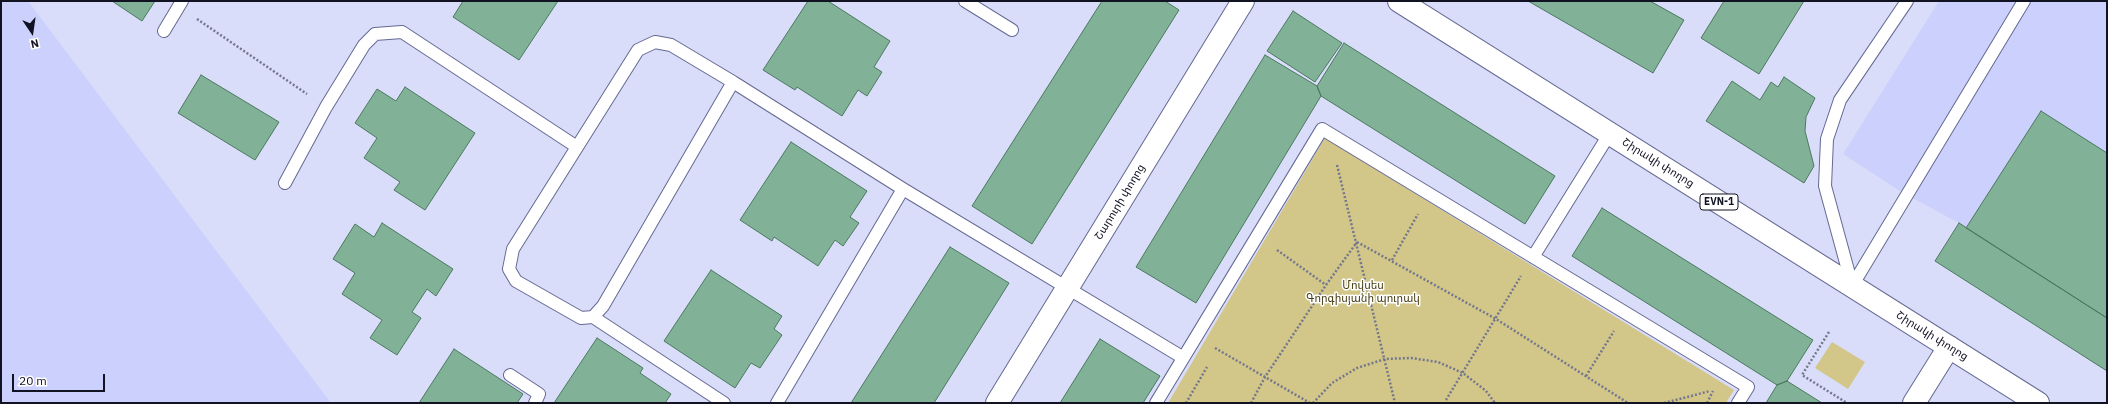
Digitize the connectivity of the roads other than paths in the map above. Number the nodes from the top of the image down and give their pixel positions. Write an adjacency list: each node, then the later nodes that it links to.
1 (965, 1): 7 (lane)
2 (1243, 1): 16 (main road, Շարուրի փողոց)
3 (1399, 1): 10 (main road, Շիրակի փողոց / EVN-1)
4 (1907, 1): 15 (lane)
5 (2024, 1): 15 (lane)
6 (180, 4): 8 (lane)
7 (1012, 30)
8 (164, 31)
9 (733, 82): 11 (lane); 13 (lane); 17 (lane)
10 (1610, 133): 14 (lane); 15 (main road, Շիրակի փողոց / EVN-1)
11 (577, 147): 12 (lane); 17 (lane)
12 (285, 183)
13 (903, 189): 16 (lane); 23 (lane)
14 (1533, 257): 19 (lane); 26 (lane)
15 (1852, 286): 18 (main road, Շիրակի փողոց / EVN-1)
16 (1067, 288): 19 (lane); 24 (main road, Շարուրի փողոց)
17 (593, 317): 22 (lane)
18 (1949, 347): 27 (main road); 28 (main road, Շիրակի փողոց / EVN-1)
19 (1182, 357): 25 (lane)
20 (510, 375): 21 (lane)
21 (535, 403)
22 (724, 403)
23 (777, 403)
24 (997, 403)
25 (1156, 403)
26 (1738, 403)
27 (1914, 403)
28 (2038, 403)

